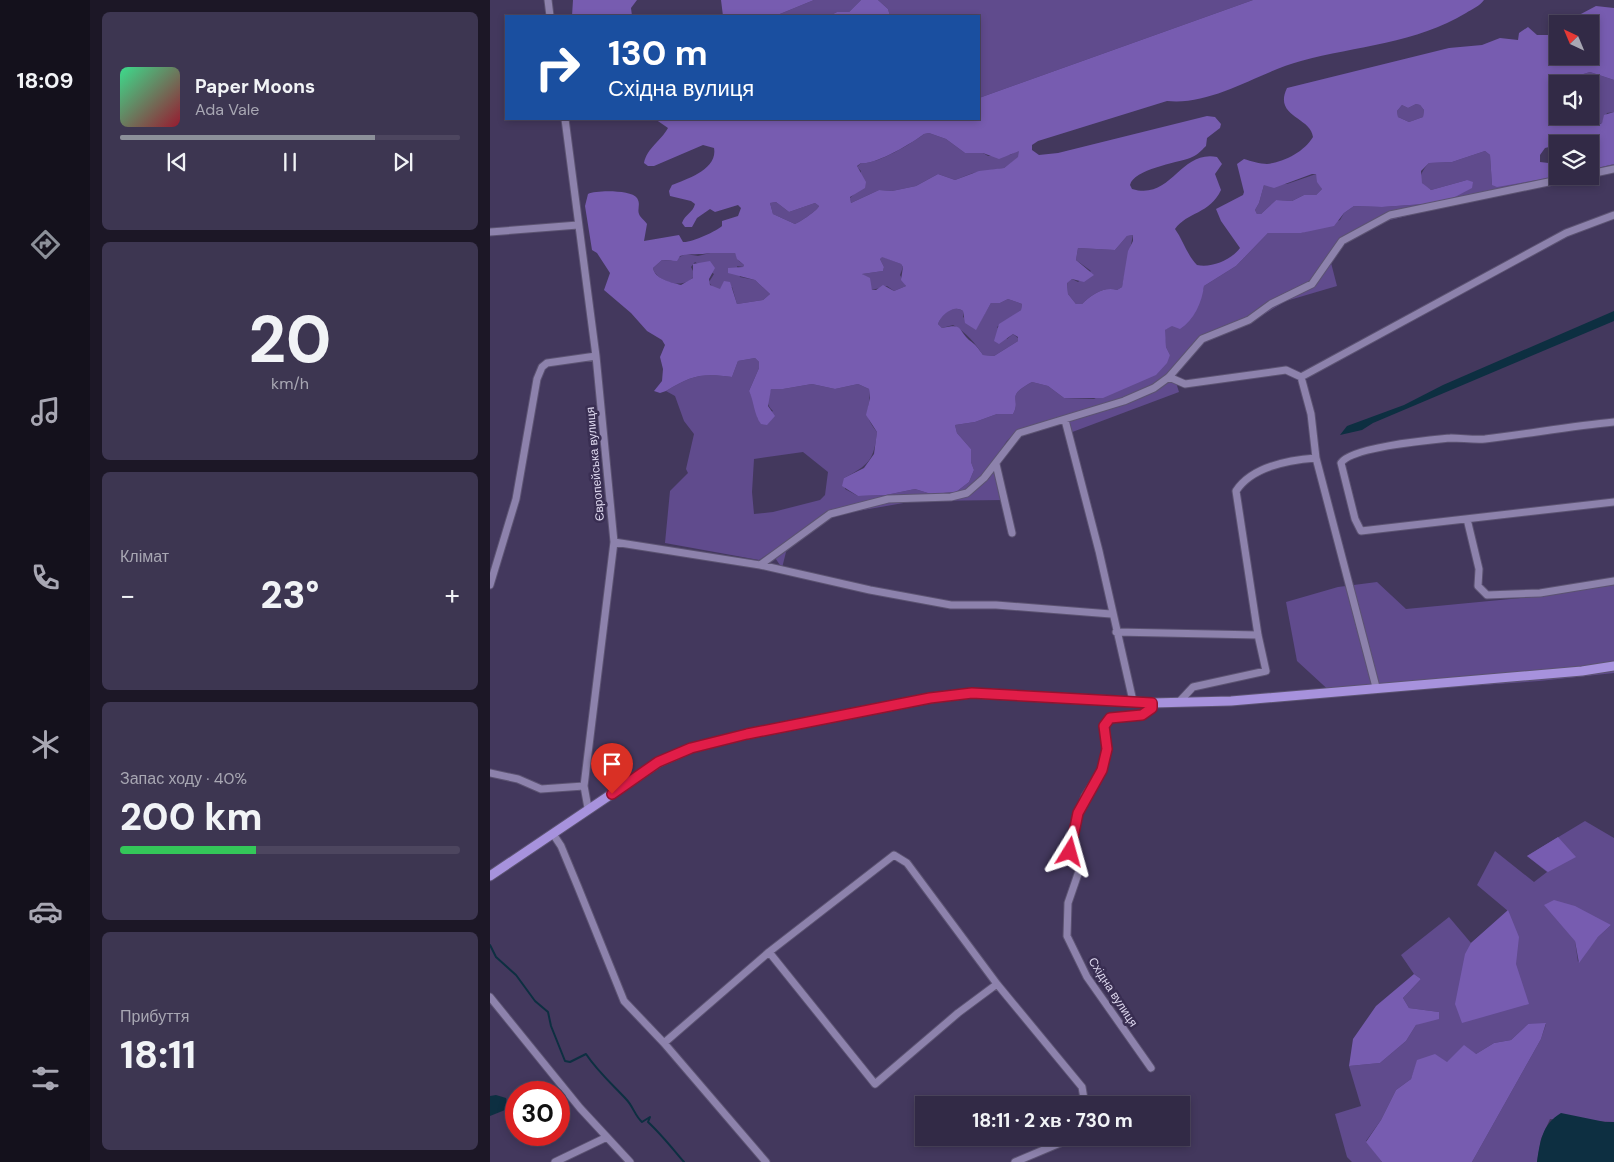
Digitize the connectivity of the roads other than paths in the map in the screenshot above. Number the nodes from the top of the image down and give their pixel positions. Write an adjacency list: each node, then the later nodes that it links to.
1 (548, 0): 2 (street)
2 (550, 15)
3 (565, 120): 8 (street, Європейська вулиця)
4 (1614, 169): 5 (street)
5 (1599, 172)
6 (1549, 182): 11 (street)
7 (1614, 216): 12 (street)
8 (578, 225): 9 (street); 10 (street, Європейська вулиця)
9 (490, 232)
10 (596, 356): 20 (street, Європейська вулиця); 23 (street)
11 (1169, 377): 12 (street); 13 (street)
12 (1301, 377): 15 (street)
13 (1065, 420): 16 (street); 24 (street)
14 (1614, 422): 18 (street)
15 (1316, 458): 26 (street); 28 (street)
16 (996, 464): 19 (street); 21 (street)
17 (1614, 502): 18 (street)
18 (1467, 519): 22 (street)
19 (1012, 533)
20 (614, 542): 21 (street); 33 (street, Європейська вулиця)
21 (760, 565): 24 (street)
22 (1614, 581)
23 (490, 585)
24 (1111, 614): 25 (street)
25 (1116, 632): 26 (street); 29 (street)
26 (1258, 635): 30 (street)
27 (1614, 666): 28 (main road)
28 (1376, 687): 30 (main road)
29 (1133, 702): 31 (main road); 34 (main road)
30 (1179, 702): 31 (main road)
31 (1152, 703): 41 (street, Східна вулиця)
32 (490, 773): 33 (street)
33 (584, 786): 34 (street, Європейська вулиця)
34 (588, 808): 35 (main road)
35 (552, 834): 36 (main road); 40 (street)
36 (490, 876)
37 (769, 952): 38 (street); 38 (street); 40 (street)
38 (996, 984): 42 (street)
39 (490, 997): 43 (street)
40 (664, 1043): 47 (street)
41 (1151, 1068)
42 (1084, 1096)
43 (607, 1137): 45 (street); 46 (street)
44 (1053, 1146): 48 (street)
45 (555, 1162)
46 (630, 1162)
47 (766, 1162)
48 (1016, 1162)

